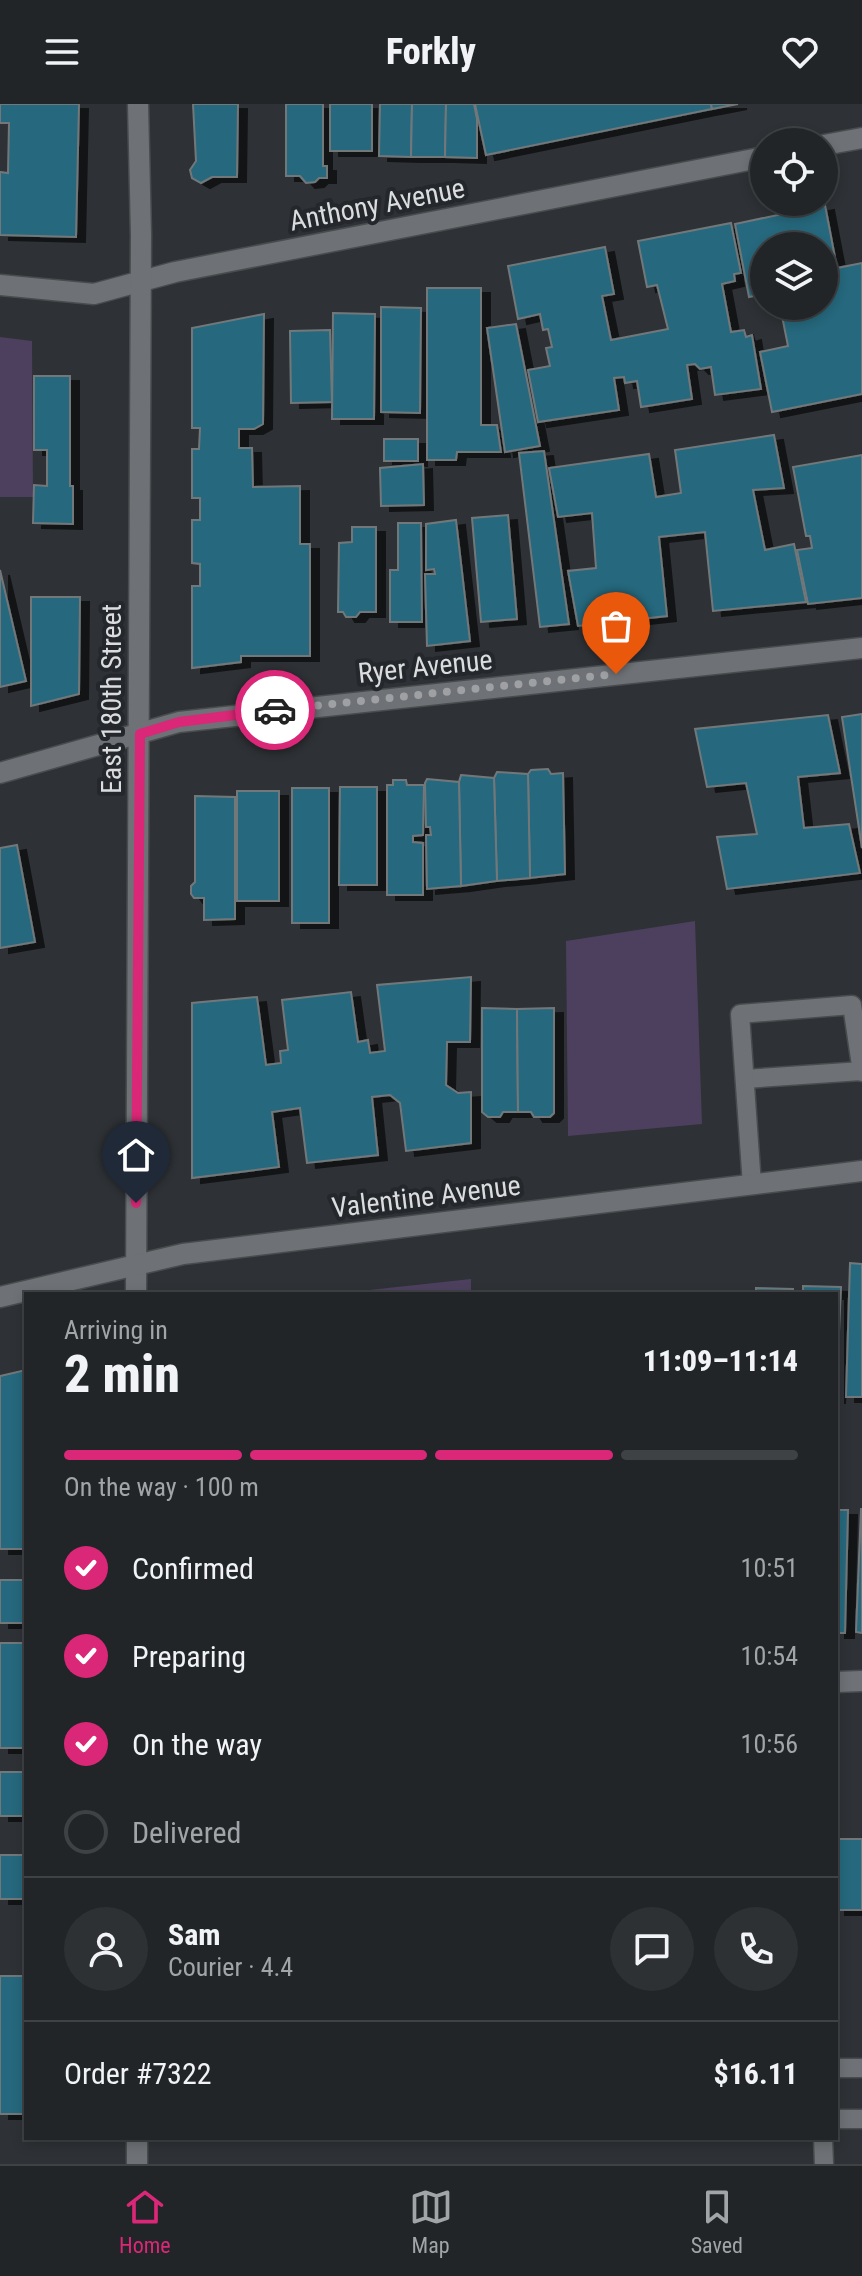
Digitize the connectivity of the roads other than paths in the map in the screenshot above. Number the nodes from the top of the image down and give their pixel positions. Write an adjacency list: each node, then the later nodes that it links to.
1 (138, 104): 5 (street, East 180th Street)
2 (862, 138): 3 (street)
3 (838, 142)
4 (750, 160): 5 (street, Anthony Avenue)
5 (140, 281): 6 (street, Anthony Avenue); 8 (street, East 180th Street)
6 (0, 285)
7 (862, 648): 8 (street, Ryer Avenue)
8 (140, 734): 9 (street, Ryer Avenue); 14 (street, East 180th Street)
9 (0, 773)
10 (862, 1072): 11 (lane); 11 (lane)
11 (745, 1079): 13 (lane)
12 (862, 1171): 13 (street, Valentine Avenue)
13 (752, 1185): 14 (street, Valentine Avenue)
14 (136, 1264): 15 (street, East 180th Street); 16 (street, Valentine Avenue)
15 (136, 1292)
16 (0, 1297)
17 (862, 1681): 18 (street)
18 (838, 1682)
19 (838, 2068): 20 (lane)
20 (862, 2068)
21 (838, 2119): 22 (lane)
22 (862, 2119)
23 (137, 2140): 25 (street)
24 (823, 2140): 26 (lane)
25 (137, 2164)
26 (824, 2164)

